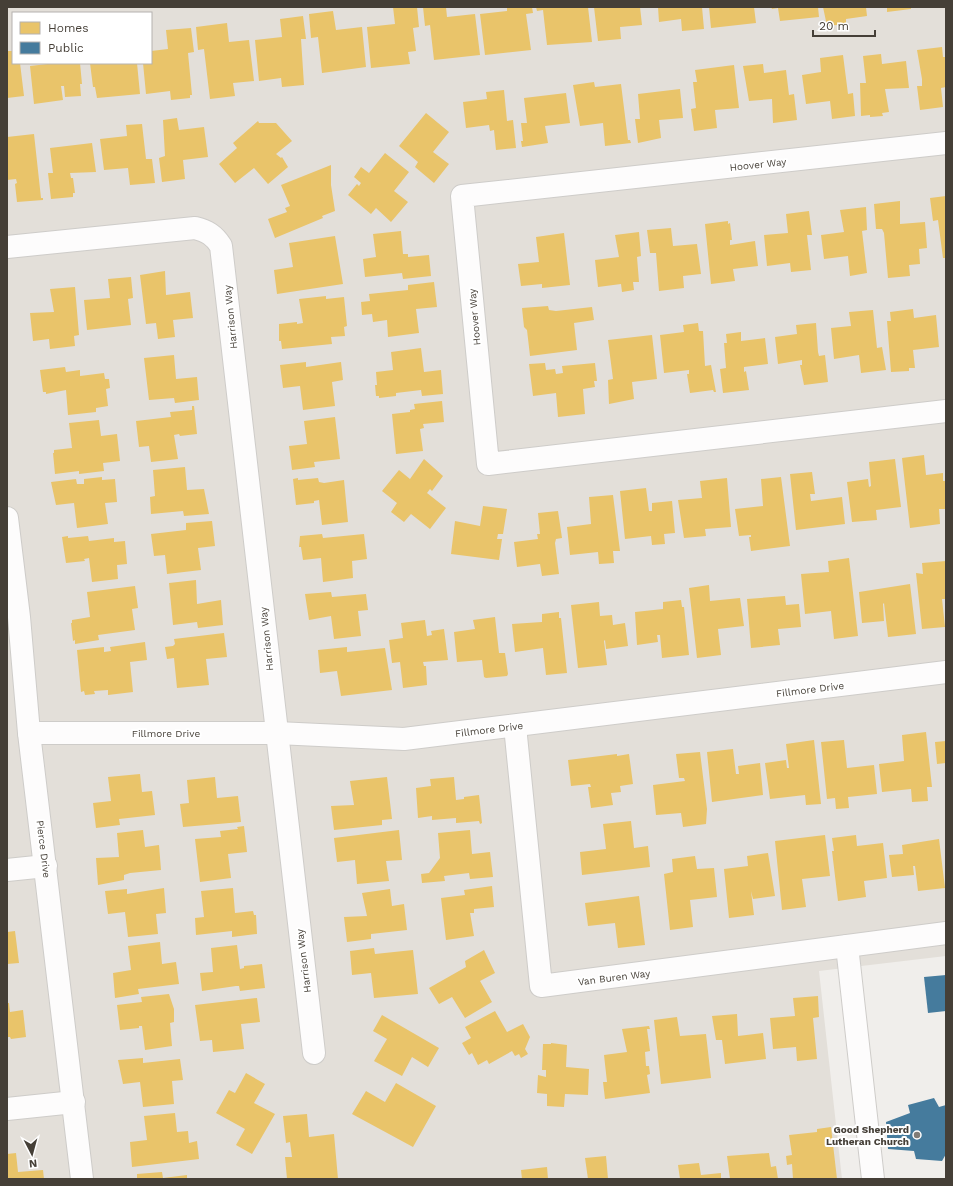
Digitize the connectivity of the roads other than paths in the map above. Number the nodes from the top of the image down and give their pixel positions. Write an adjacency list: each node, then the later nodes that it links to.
1 (946, 143): 3 (street, Hoover Way)
2 (7, 247): 8 (street, Harrison Way)
3 (946, 411)
4 (7, 518): 5 (street, Pierce Drive)
5 (13, 618): 9 (street, Pierce Drive)
6 (946, 672): 7 (street, Fillmore Drive)
7 (515, 726): 8 (street, Fillmore Drive); 13 (street, Van Buren Way)
8 (277, 733): 9 (street, Fillmore Drive); 14 (street, Harrison Way)
9 (29, 734): 10 (street, Pierce Drive)
10 (46, 866): 11 (street); 15 (street, Pierce Drive)
11 (7, 870)
12 (946, 934): 13 (street, Van Buren Way)
13 (847, 946): 18 (street)
14 (314, 1053)
15 (74, 1102): 16 (street); 17 (street, Pierce Drive)
16 (7, 1109)
17 (82, 1179)
18 (874, 1179)

